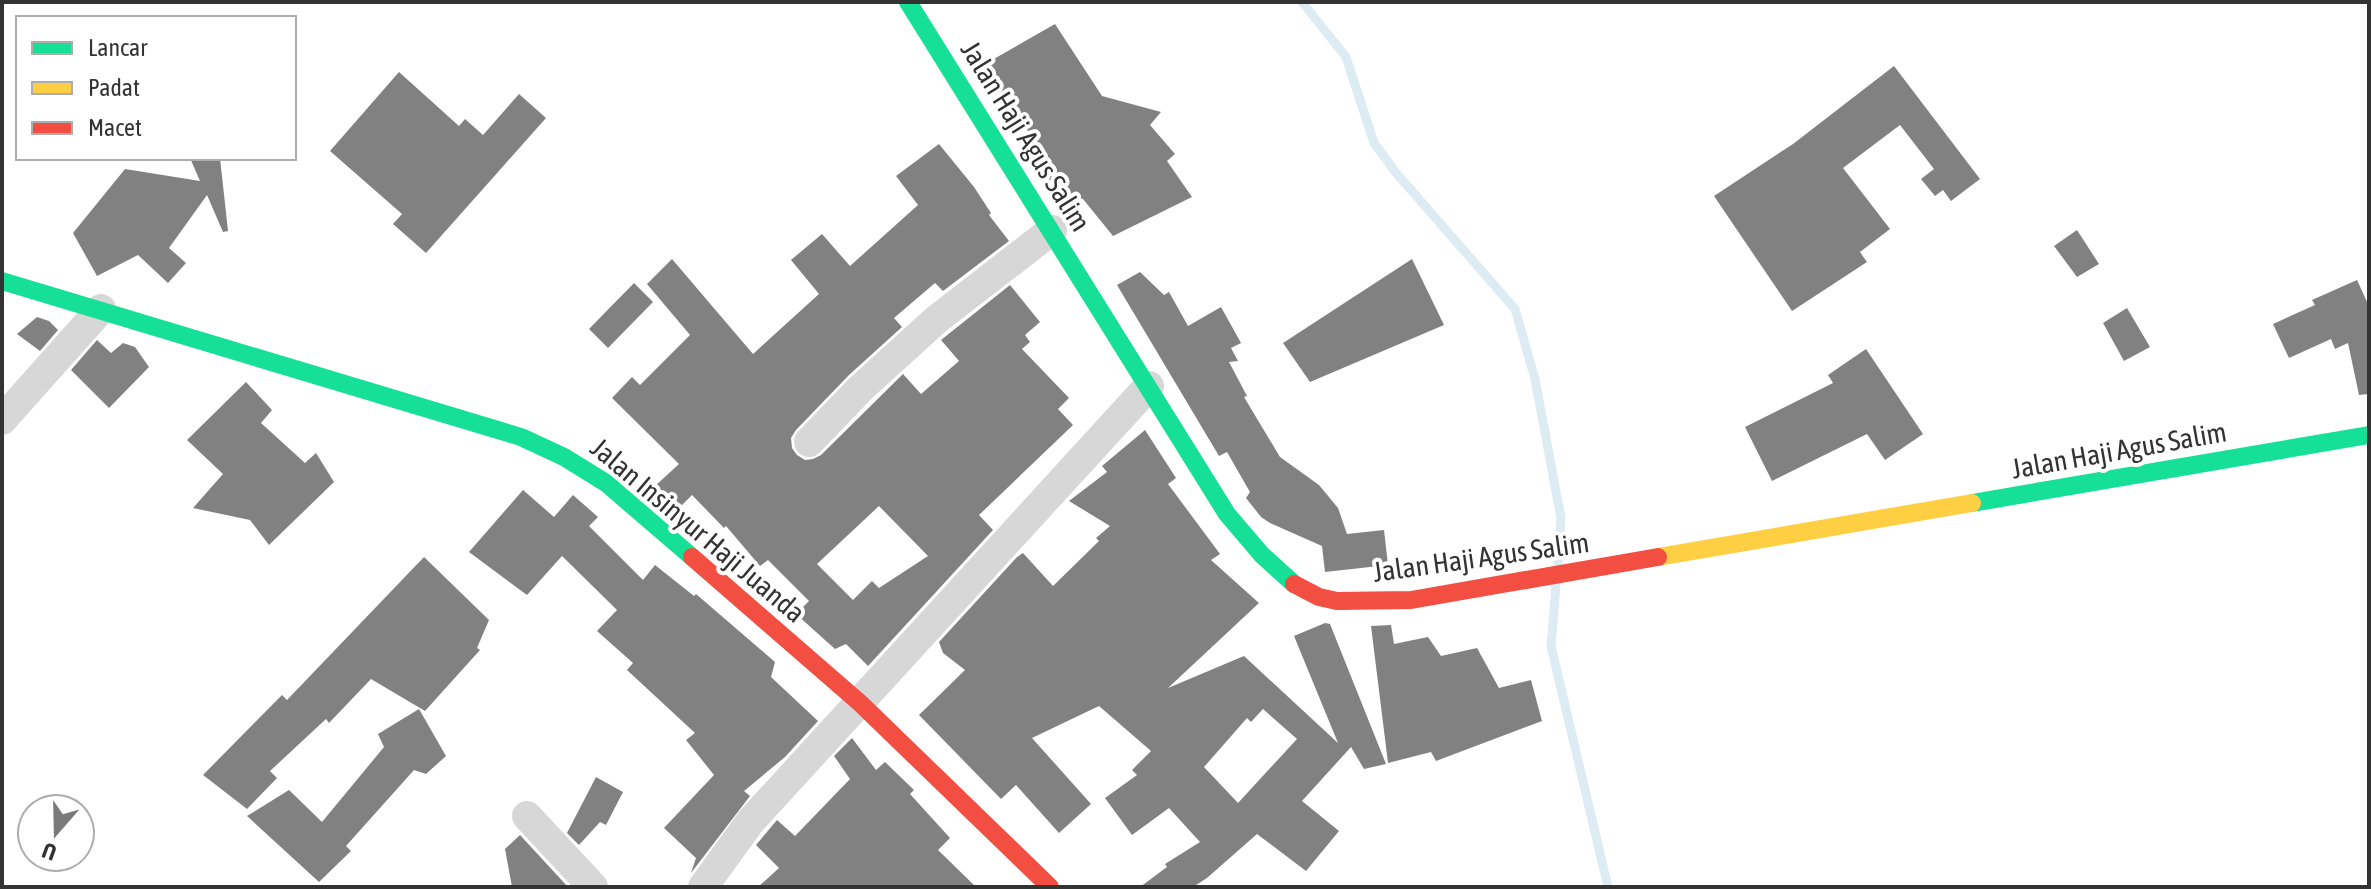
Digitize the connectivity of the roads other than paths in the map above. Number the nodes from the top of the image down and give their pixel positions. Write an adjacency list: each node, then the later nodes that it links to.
1 (908, 2): 2 (street, Jalan Haji Agus Salim)
2 (1052, 230): 5 (street, Jalan Haji Agus Salim); 8 (street)
3 (2, 281): 4 (street, Jalan Insinyur Haji Juanda)
4 (101, 309): 6 (street); 9 (street, Jalan Insinyur Haji Juanda)
5 (1149, 386): 7 (street, Jalan Haji Agus Salim); 9 (street)
6 (2, 420)
7 (2369, 435)
8 (809, 442)
9 (860, 703): 12 (street); 13 (street, Jalan Insinyur Haji Juanda)
10 (527, 816): 11 (street)
11 (593, 887)
12 (703, 887)
13 (1050, 887)

